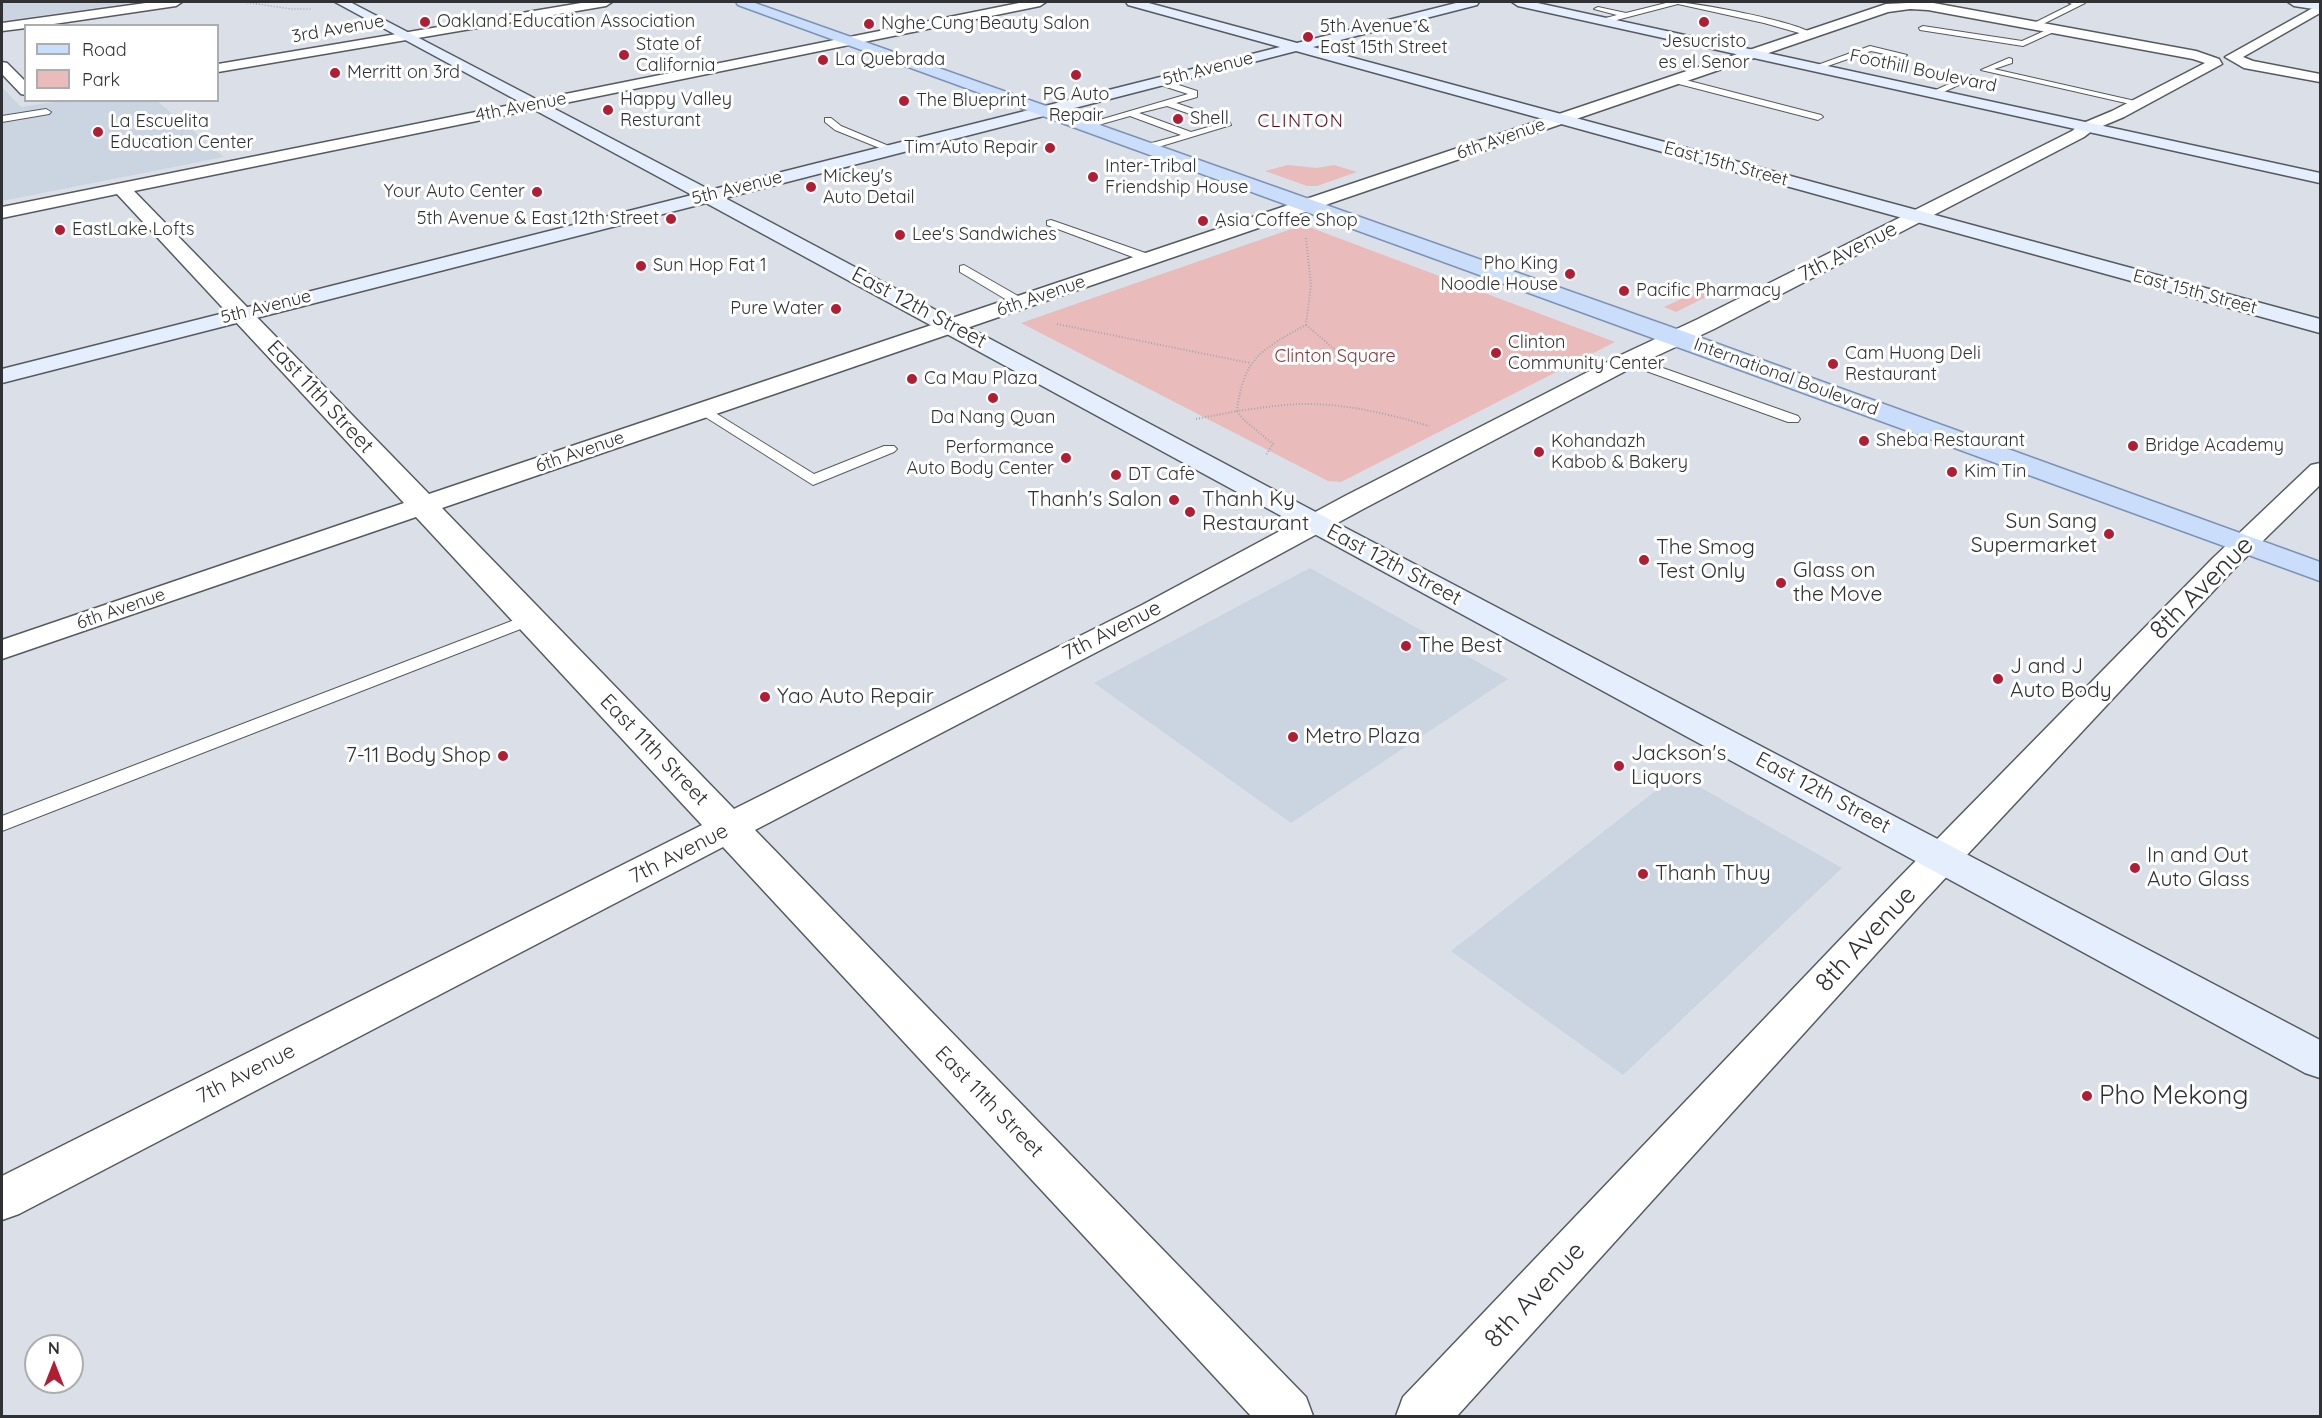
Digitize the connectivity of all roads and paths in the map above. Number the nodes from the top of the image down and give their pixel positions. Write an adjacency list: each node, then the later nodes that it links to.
1 (176, 2): 19 (street)
2 (244, 2): 15 (path)
3 (341, 2): 15 (main road, East 12th Street)
4 (606, 2): 23 (street, 3rd Avenue)
5 (742, 2): 24 (main road, International Boulevard)
6 (1040, 2): 24 (street, 4th Avenue)
7 (1132, 2): 25 (main road, East 15th Street)
8 (1473, 2): 25 (main road, 5th Avenue)
9 (1518, 2): 16 (main road, Foothill Boulevard)
10 (1677, 2): 17 (lane); 22 (lane)
11 (2070, 2): 18 (lane)
12 (2294, 2): 14 (main road)
13 (1620, 4): 16 (lane)
14 (2320, 7): 34 (street)
15 (356, 9): 23 (main road, East 12th Street)
16 (1602, 15): 17 (lane); 17 (lane); 26 (main road, Foothill Boulevard)
17 (1626, 15)
18 (2034, 25): 21 (street, 6th Avenue); 22 (street, 6th Avenue)
19 (2, 27)
20 (1923, 27): 21 (lane)
21 (2056, 30): 28 (street, 6th Avenue)
22 (1810, 34): 26 (street, 6th Avenue)
23 (407, 35): 32 (street, 3rd Avenue); 41 (main road, East 12th Street)
24 (850, 40): 41 (street, 4th Avenue); 42 (main road, International Boulevard)
25 (1297, 47): 36 (main road, 5th Avenue); 47 (main road, East 15th Street)
26 (1754, 53): 31 (main road, Foothill Boulevard); 35 (street, 6th Avenue)
27 (1903, 55): 31 (lane)
28 (2211, 60): 40 (street, 7th Avenue)
29 (2009, 61): 40 (lane)
30 (2, 66): 37 (street)
31 (1816, 67): 38 (main road, Foothill Boulevard)
32 (219, 68)
33 (1972, 77): 38 (lane)
34 (2320, 78)
35 (1674, 80): 45 (lane); 47 (street, 6th Avenue)
36 (1157, 81): 39 (lane); 42 (main road, 5th Avenue)
37 (24, 89)
38 (1934, 93): 50 (main road, Foothill Boulevard)
39 (1168, 103): 44 (lane); 51 (lane)
40 (2139, 103): 50 (street, 7th Avenue)
41 (535, 104): 55 (street, 4th Avenue); 56 (main road, East 12th Street)
42 (1041, 111): 49 (main road, International Boulevard); 53 (main road, 5th Avenue)
43 (46, 112): 46 (lane)
44 (1130, 113): 49 (lane); 51 (lane)
45 (1818, 117)
46 (2, 118)
47 (1560, 119): 57 (street, 6th Avenue); 59 (main road, East 15th Street)
48 (828, 120): 53 (lane)
49 (1084, 126): 52 (main road, International Boulevard)
50 (2087, 127): 54 (main road, Foothill Boulevard); 59 (street, 7th Avenue)
51 (1190, 135): 52 (lane)
52 (1145, 148): 57 (main road, International Boulevard)
53 (891, 149): 56 (main road, 5th Avenue)
54 (2320, 178)
55 (121, 188): 58 (street, 4th Avenue); 65 (street, East 11th Street)
56 (707, 196): 65 (main road, 5th Avenue); 67 (main road, East 12th Street)
57 (1307, 205): 62 (street, 6th Avenue); 70 (main road, International Boulevard)
58 (2, 212)
59 (1919, 216): 69 (main road, East 15th Street); 70 (street, 7th Avenue)
60 (1051, 223): 62 (lane)
61 (1305, 229): 68 (path)
62 (1150, 259): 64 (street, 6th Avenue)
63 (964, 269): 64 (lane)
64 (1021, 303): 67 (street, 6th Avenue)
65 (240, 314): 74 (main road, 5th Avenue); 83 (street, East 11th Street)
66 (1052, 323): 73 (path)
67 (951, 325): 75 (street, 6th Avenue); 84 (main road, East 12th Street)
68 (1306, 325): 71 (path); 73 (path)
69 (2320, 326)
70 (1677, 337): 72 (street, 7th Avenue); 85 (main road, International Boulevard)
71 (1370, 355)
72 (1629, 360): 78 (lane); 84 (street, 7th Avenue)
73 (1250, 363): 76 (path)
74 (2, 376)
75 (704, 410): 80 (lane); 83 (street, 6th Avenue)
76 (1237, 411): 77 (path); 79 (path); 81 (path)
77 (1196, 419)
78 (1793, 419)
79 (1438, 429)
80 (889, 449)
81 (1266, 455)
82 (2320, 471): 85 (street, 8th Avenue)
83 (423, 506): 87 (street, East 11th Street); 88 (street, 6th Avenue)
84 (1315, 523): 90 (street, 7th Avenue); 91 (main road, East 12th Street)
85 (2244, 545): 86 (main road, International Boulevard); 91 (street, 8th Avenue)
86 (2320, 572)
87 (530, 619): 89 (lane); 90 (street, East 11th Street)
88 (2, 650)
89 (2, 824)
90 (729, 829): 93 (street, 7th Avenue); 94 (street, East 11th Street)
91 (1943, 857): 92 (main road, East 12th Street); 95 (street, 8th Avenue)
92 (2320, 1060)
93 (2, 1199)
94 (1287, 1416)
95 (1422, 1416)

